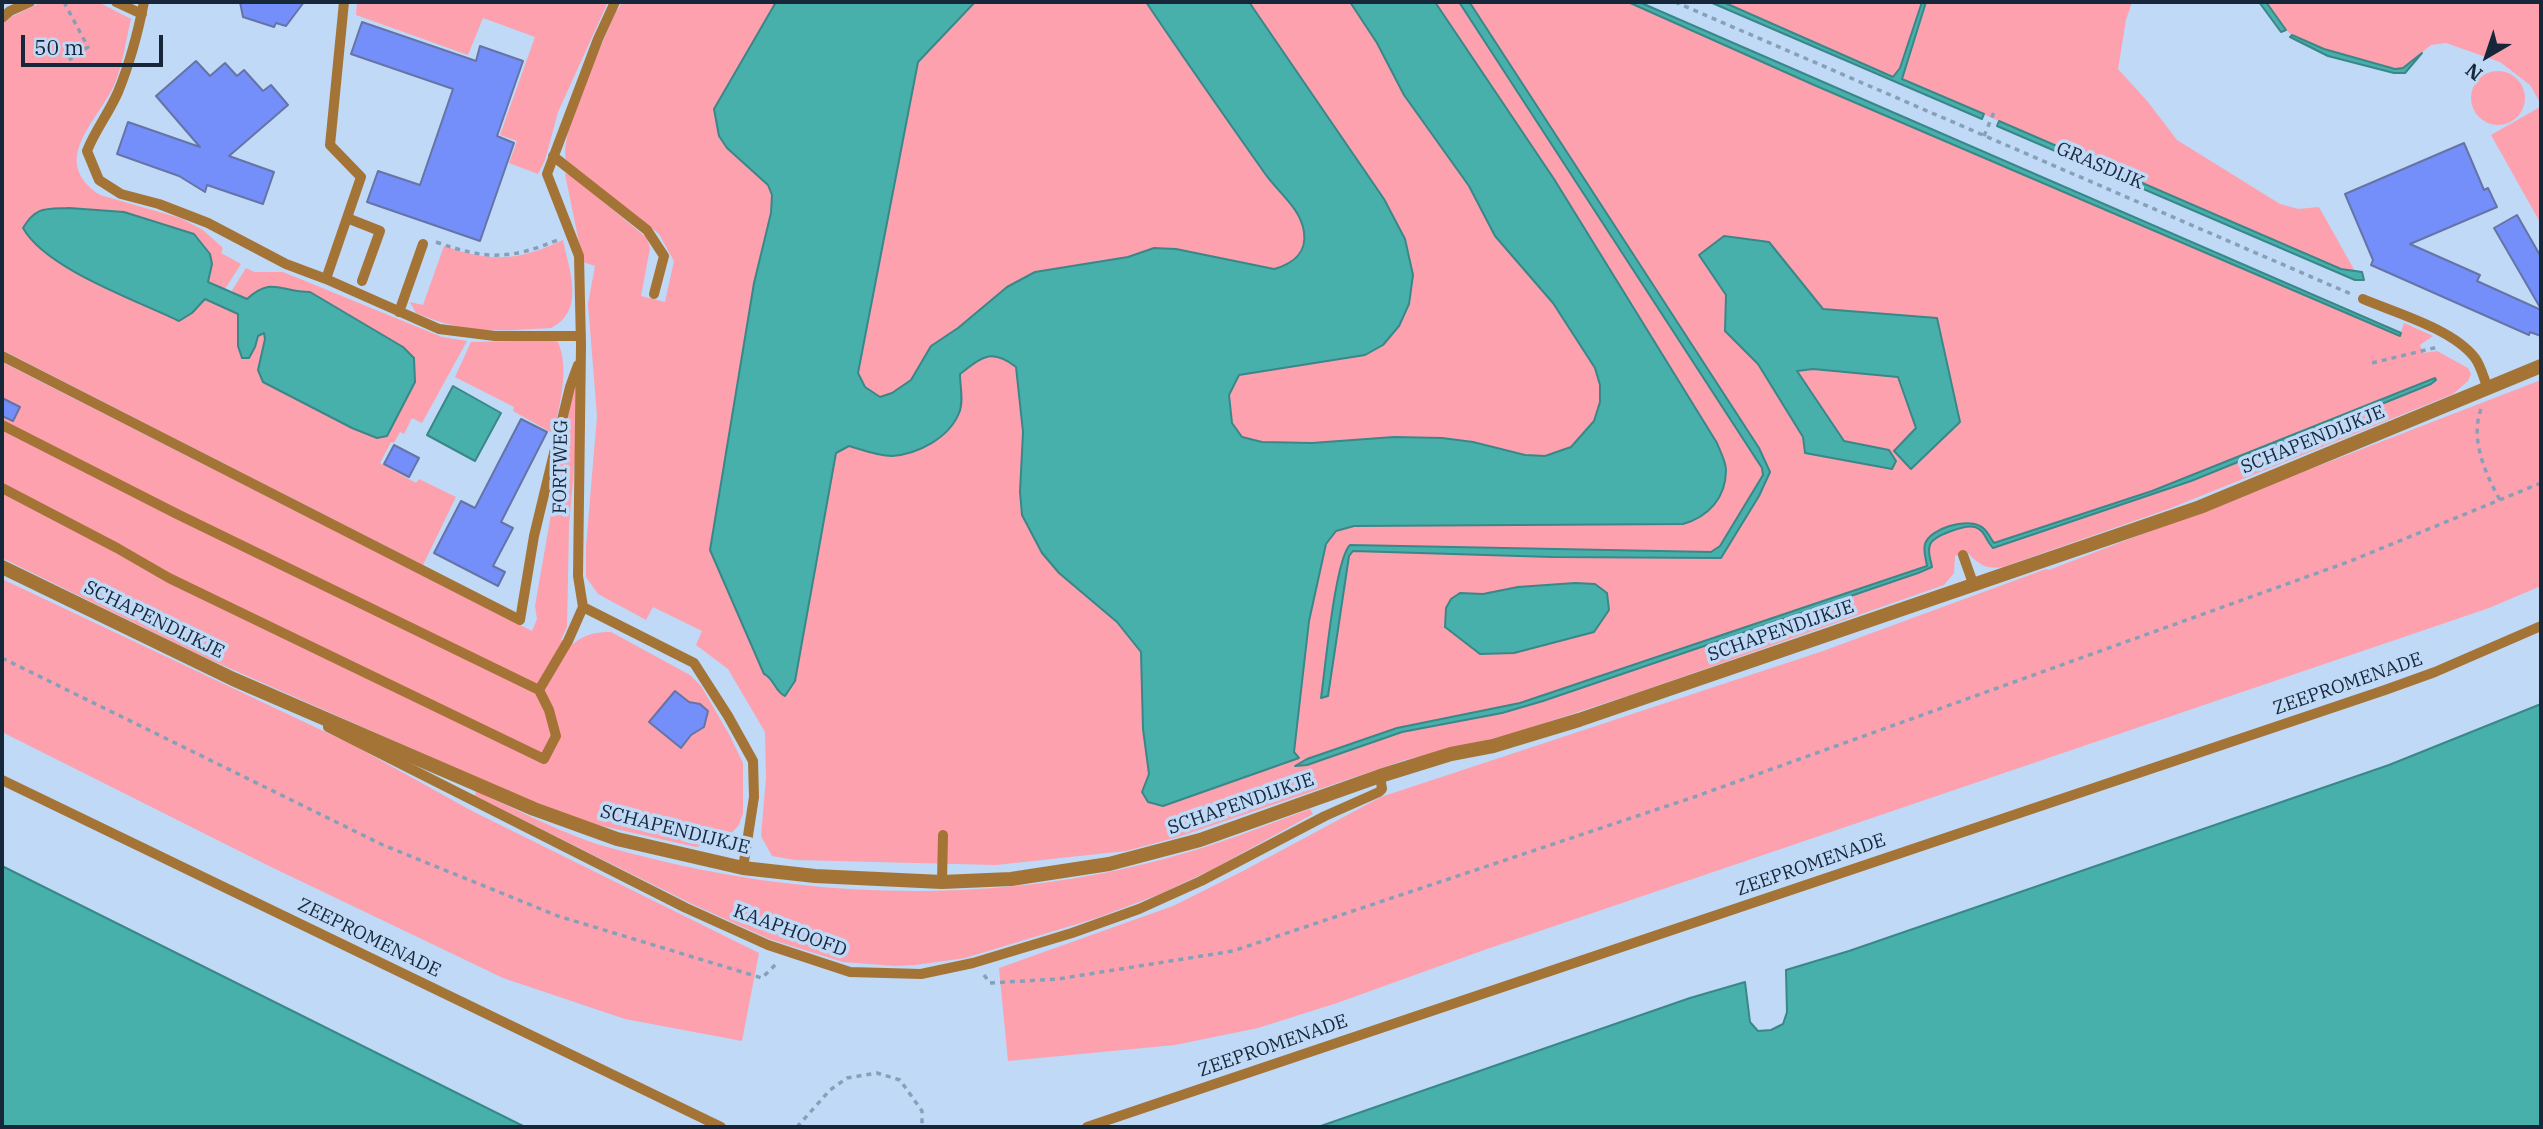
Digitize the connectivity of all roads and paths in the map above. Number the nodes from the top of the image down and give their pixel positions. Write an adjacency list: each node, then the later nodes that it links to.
1 (30, 2): 9 (lane)
2 (64, 2): 10 (path)
3 (116, 2): 8 (lane)
4 (144, 2): 8 (lane)
5 (344, 2): 14 (lane)
6 (615, 2): 13 (lane, FORTWEG)
7 (1675, 2): 12 (path, GRASDIJK)
8 (142, 14): 17 (lane)
9 (2, 19)
10 (69, 60)
11 (1994, 112): 12 (path)
12 (1984, 136): 20 (path, GRASDIJK)
13 (553, 156): 15 (lane, FORTWEG); 19 (lane)
14 (347, 218): 17 (lane); 18 (lane)
15 (571, 234): 16 (path); 22 (lane, FORTWEG)
16 (423, 244): 21 (lane)
17 (326, 279): 21 (lane)
18 (362, 281)
19 (654, 294)
20 (2363, 299): 23 (lane)
21 (399, 312): 22 (lane)
22 (581, 336): 25 (lane, FORTWEG)
23 (2457, 342): 26 (path); 28 (lane)
24 (2, 356): 25 (lane)
25 (581, 358): 36 (lane, FORTWEG)
26 (2372, 363)
27 (2541, 366): 28 (street, SCHAPENDIJKJE)
28 (2488, 389): 32 (path); 35 (street, SCHAPENDIJKJE)
29 (2, 425): 39 (lane)
30 (2541, 483): 32 (path)
31 (2, 488): 39 (lane)
32 (2500, 500): 47 (path)
33 (1963, 555): 35 (lane)
34 (2, 567): 40 (street, SCHAPENDIJKJE)
35 (1974, 586): 41 (street, SCHAPENDIJKJE)
36 (583, 607): 39 (lane); 44 (lane)
37 (2541, 626): 51 (lane, ZEEPROMENADE)
38 (2, 658): 46 (path)
39 (539, 690)
40 (312, 712): 44 (street, SCHAPENDIJKJE); 46 (lane, KAAPHOOFD)
41 (1380, 776): 45 (street, SCHAPENDIJKJE); 47 (lane, KAAPHOOFD)
42 (2, 779): 48 (lane, ZEEPROMENADE)
43 (943, 835): 45 (lane)
44 (743, 867): 45 (street, SCHAPENDIJKJE)
45 (942, 882)
46 (789, 952): 47 (lane, KAAPHOOFD)
47 (973, 963)
48 (721, 1127)
49 (797, 1127): 50 (path)
50 (922, 1127)
51 (1087, 1127)

